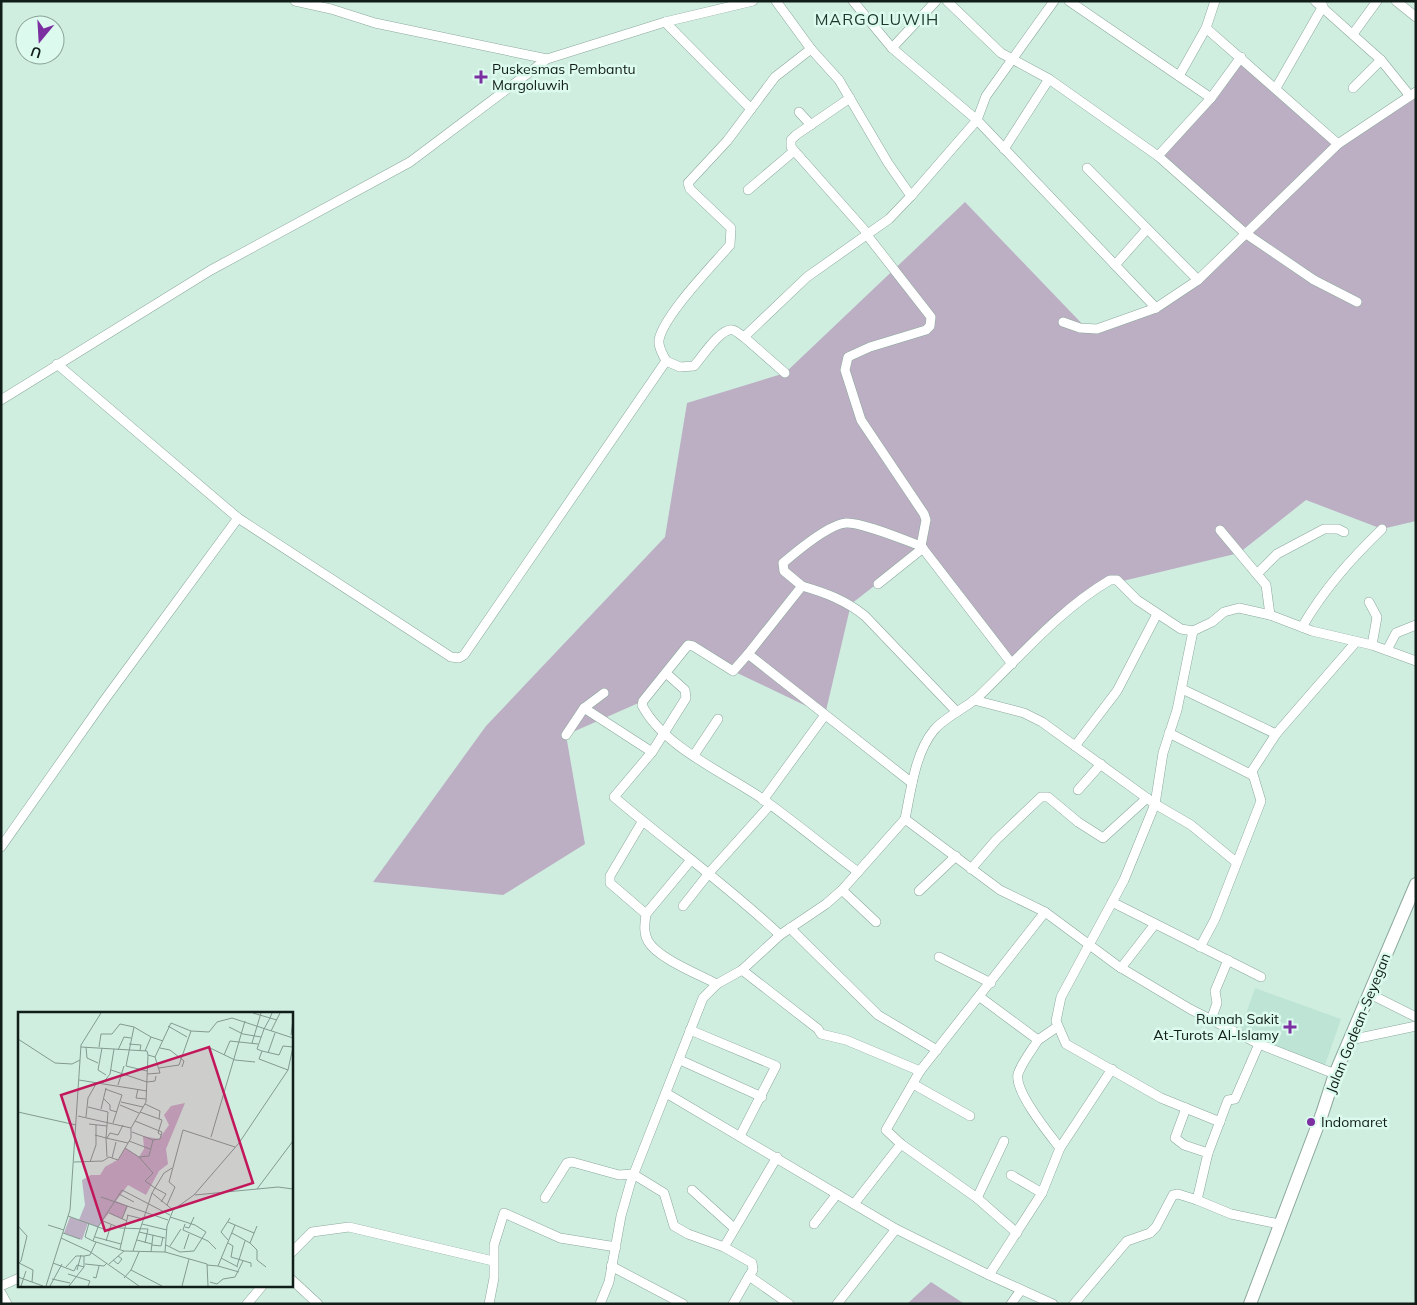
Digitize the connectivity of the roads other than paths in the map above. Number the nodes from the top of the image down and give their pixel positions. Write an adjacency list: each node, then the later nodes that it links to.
1 (295, 1): 22 (street)
2 (752, 1): 15 (street)
3 (776, 1): 19 (street)
4 (852, 1): 18 (street)
5 (936, 1): 18 (street)
6 (1054, 1): 21 (street)
7 (1069, 1): 24 (street)
8 (1215, 1): 16 (street)
9 (1315, 1): 13 (street)
10 (1377, 1): 17 (street)
11 (1396, 1): 14 (street)
12 (953, 3): 21 (street)
13 (1323, 6): 17 (street); 26 (street)
14 (1416, 17)
15 (664, 22): 22 (street); 31 (street)
16 (1206, 28): 20 (street); 24 (street)
17 (1354, 34): 23 (street)
18 (892, 48): 33 (street)
19 (811, 49): 29 (street); 31 (street)
20 (1241, 57): 26 (street); 30 (street)
21 (1012, 58): 25 (street); 33 (street)
22 (547, 60): 52 (street)
23 (1381, 60): 27 (street); 28 (street)
24 (1179, 76): 30 (street)
25 (1049, 79): 36 (street); 38 (street)
26 (1276, 88): 35 (street)
27 (1353, 88)
28 (1413, 94): 35 (street)
29 (850, 98): 34 (street); 41 (street)
30 (1211, 98): 38 (street)
31 (751, 109): 51 (street)
32 (799, 112): 34 (street)
33 (977, 120): 36 (street); 41 (street)
34 (811, 125): 37 (street)
35 (1338, 144): 43 (street)
36 (1004, 149): 45 (street)
37 (794, 151): 40 (street); 44 (street)
38 (1158, 156): 43 (street)
39 (1087, 168): 42 (street)
40 (748, 190)
41 (911, 196): 44 (street)
42 (1147, 229): 45 (street); 46 (street)
43 (1245, 233): 46 (street); 47 (street)
44 (868, 235): 50 (street); 59 (street)
45 (1115, 265): 48 (street)
46 (1198, 280): 48 (street)
47 (1357, 302)
48 (1156, 308): 49 (street)
49 (1063, 322)
50 (744, 337): 51 (street); 53 (street)
51 (666, 361): 55 (street)
52 (57, 364): 54 (street); 55 (street)
53 (785, 373)
54 (1, 400)
55 (238, 518): 98 (street)
56 (1382, 529): 67 (street)
57 (1220, 530): 60 (street)
58 (1344, 532): 60 (street)
59 (922, 547): 61 (street); 62 (street); 74 (street)
60 (1258, 573): 65 (street)
61 (878, 584)
62 (802, 586): 72 (street); 80 (street)
63 (1369, 602): 70 (street)
64 (1157, 614): 68 (street); 74 (street); 87 (street)
65 (1270, 615): 67 (street); 68 (street)
66 (1416, 625): 71 (street)
67 (1302, 627): 69 (street)
68 (1193, 631): 76 (street)
69 (1356, 642): 70 (street); 85 (street)
70 (1372, 645): 71 (street)
71 (1387, 650): 73 (street)
72 (748, 654): 75 (street); 81 (street)
73 (1416, 661)
74 (1012, 664): 78 (street)
75 (666, 673): 84 (street); 84 (street)
76 (1182, 689): 83 (street); 85 (street)
77 (604, 693): 79 (street)
78 (974, 700): 80 (street); 87 (street)
79 (584, 708): 86 (street); 88 (street)
80 (958, 712): 92 (street)
81 (825, 714): 92 (street); 95 (street)
82 (718, 719): 89 (street)
83 (1169, 733): 91 (street); 94 (street)
84 (665, 734): 88 (street); 89 (street)
85 (1276, 734): 91 (street)
86 (566, 735)
87 (1075, 746): 90 (street)
88 (652, 752): 97 (street)
89 (694, 755): 95 (street)
90 (1101, 764): 93 (street); 94 (street)
91 (1252, 774): 101 (street)
92 (912, 783): 96 (street)
93 (1078, 790)
94 (1151, 801): 101 (street); 102 (street); 108 (street)
95 (767, 803): 103 (street); 104 (street)
96 (905, 819): 99 (street); 103 (street)
97 (642, 822): 100 (street); 111 (street)
98 (1, 847)
99 (956, 856): 102 (street); 107 (street)
100 (691, 860): 104 (street); 111 (street)
101 (1236, 862): 117 (street)
102 (971, 869): 110 (street)
103 (858, 872): 106 (street)
104 (709, 873): 109 (street); 115 (street)
105 (1416, 884): 125 (main road, Jalan Godean-Seyegan)
106 (842, 890): 112 (street); 114 (street)
107 (919, 892)
108 (1112, 902): 113 (street); 116 (street)
109 (683, 906)
110 (1045, 912): 116 (street); 123 (street)
111 (646, 914): 124 (street)
112 (876, 922)
113 (1155, 924): 117 (street); 120 (street)
114 (790, 928): 115 (street); 135 (street)
115 (780, 935): 121 (street)
116 (1090, 946): 120 (street); 130 (street)
117 (1200, 947): 119 (street)
118 (939, 957): 123 (street)
119 (1228, 960): 122 (street); 128 (street)
120 (1122, 968): 128 (street)
121 (742, 970): 124 (street); 138 (street)
122 (1261, 977)
123 (991, 983): 126 (street)
124 (717, 984): 131 (street)
125 (1370, 994): 127 (street); 133 (main road, Jalan Godean-Seyegan)
126 (980, 997): 132 (street); 135 (street)
127 (1416, 1017)
128 (1211, 1020): 134 (street)
129 (1416, 1026): 133 (street)
130 (1057, 1027): 132 (street); 137 (street)
131 (690, 1030): 136 (street); 142 (street)
132 (1038, 1040): 149 (street)
133 (1350, 1040): 139 (main road, Jalan Godean-Seyegan)
134 (1259, 1044): 139 (street); 145 (street)
135 (937, 1050): 138 (street)
136 (680, 1060): 141 (street); 142 (street)
137 (1112, 1069): 143 (street); 149 (street)
138 (920, 1071): 140 (street)
139 (1335, 1074): 162 (main road, Jalan Godean-Seyegan)
140 (913, 1084): 144 (street); 148 (street)
141 (666, 1093): 146 (street); 152 (street)
142 (762, 1098): 146 (street)
143 (1186, 1108): 145 (street); 150 (street)
144 (970, 1116)
145 (1220, 1122): 150 (street)
146 (740, 1136): 151 (street)
147 (1004, 1141): 158 (street)
148 (901, 1144): 158 (street); 160 (street)
149 (1060, 1148): 155 (street)
150 (1208, 1153): 159 (street)
151 (777, 1157): 156 (street); 163 (street)
152 (633, 1174): 157 (street); 166 (street); 167 (street)
153 (1011, 1175): 155 (street)
154 (692, 1190): 163 (street)
155 (1042, 1193): 165 (street)
156 (837, 1194): 160 (street); 161 (street)
157 (545, 1198)
158 (977, 1198): 165 (street)
159 (1196, 1200): 162 (street); 190 (street)
160 (854, 1204): 164 (street)
161 (814, 1224)
162 (1280, 1224): 191 (main road, Jalan Godean-Seyegan)
163 (734, 1228): 167 (street)
164 (896, 1228): 171 (street); 187 (street)
165 (1017, 1233): 171 (street)
166 (616, 1247): 169 (street); 170 (street)
167 (724, 1247): 172 (street)
168 (292, 1253): 169 (street)
169 (493, 1261): 182 (street)
170 (611, 1266): 183 (street); 184 (street)
171 (989, 1275): 177 (street)
172 (750, 1276): 185 (street); 186 (street)
173 (18, 1278): 175 (street)
174 (292, 1280): 181 (street)
175 (1, 1286)
176 (260, 1288): 180 (street)
177 (1022, 1290): 188 (street); 189 (street)
178 (1, 1293): 179 (street)
179 (7, 1304)
180 (247, 1304)
181 (318, 1304)
182 (489, 1304)
183 (600, 1304)
184 (683, 1304)
185 (733, 1304)
186 (790, 1304)
187 (837, 1304)
188 (1011, 1304)
189 (1053, 1304)
190 (1074, 1304)
191 (1250, 1304)

